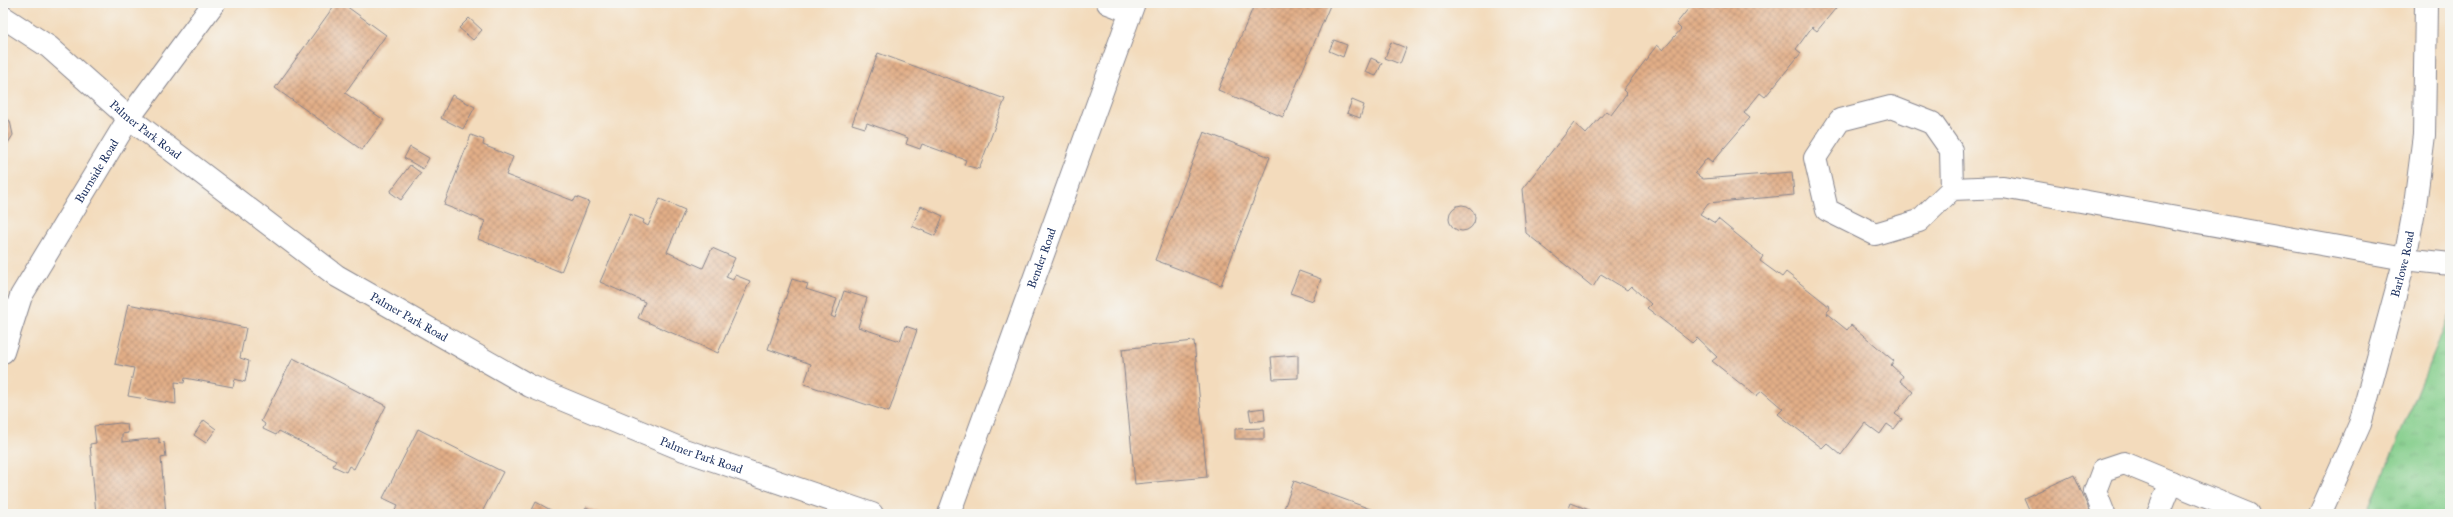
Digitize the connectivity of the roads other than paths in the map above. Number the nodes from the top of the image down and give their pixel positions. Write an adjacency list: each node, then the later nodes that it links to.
1 (214, 3): 6 (street, Burnside Road)
2 (1108, 3): 4 (street)
3 (2426, 3): 8 (street, Barlowe Road)
4 (1131, 7): 14 (street, Bender Road)
5 (3, 17): 6 (street, Palmer Park Road)
6 (129, 118): 10 (street, Burnside Road); 13 (street, Palmer Park Road)
7 (1952, 189): 7 (street); 8 (street)
8 (2405, 259): 9 (street); 18 (street, Barlowe Road)
9 (2450, 264)
10 (3, 352)
11 (2171, 482): 12 (street); 15 (street); 16 (street)
12 (2211, 507): 17 (street)
13 (872, 514)
14 (949, 514)
15 (2104, 514)
16 (2158, 514)
17 (2248, 514)
18 (2320, 514)

